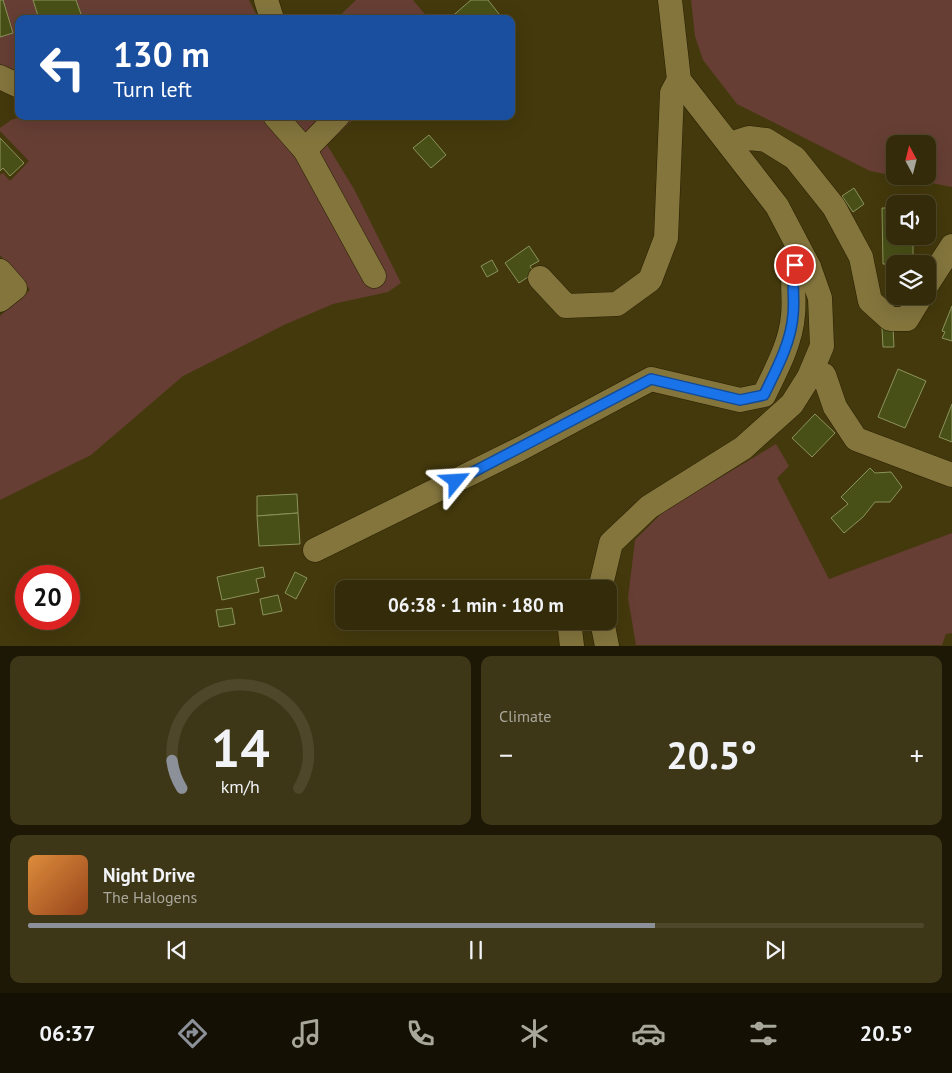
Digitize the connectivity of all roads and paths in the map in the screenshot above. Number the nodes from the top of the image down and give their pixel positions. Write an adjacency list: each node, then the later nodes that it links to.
1 (266, 0): 3 (street)
2 (670, 0): 5 (street)
3 (271, 15)
4 (0, 77): 6 (street)
5 (679, 80): 9 (street); 16 (street)
6 (15, 84)
7 (278, 120): 10 (street)
8 (334, 120): 10 (street)
9 (730, 144): 12 (street); 18 (street)
10 (304, 150): 15 (street)
11 (952, 246): 14 (street)
12 (809, 267): 19 (street); 21 (street)
13 (0, 271): 17 (street)
14 (936, 271)
15 (374, 276)
16 (540, 278)
17 (0, 300)
18 (916, 305)
19 (809, 377): 20 (street); 22 (street)
20 (952, 475)
21 (314, 550)
22 (602, 580)
23 (570, 630): 25 (street)
24 (604, 630): 26 (street)
25 (572, 646)
26 (607, 646)

